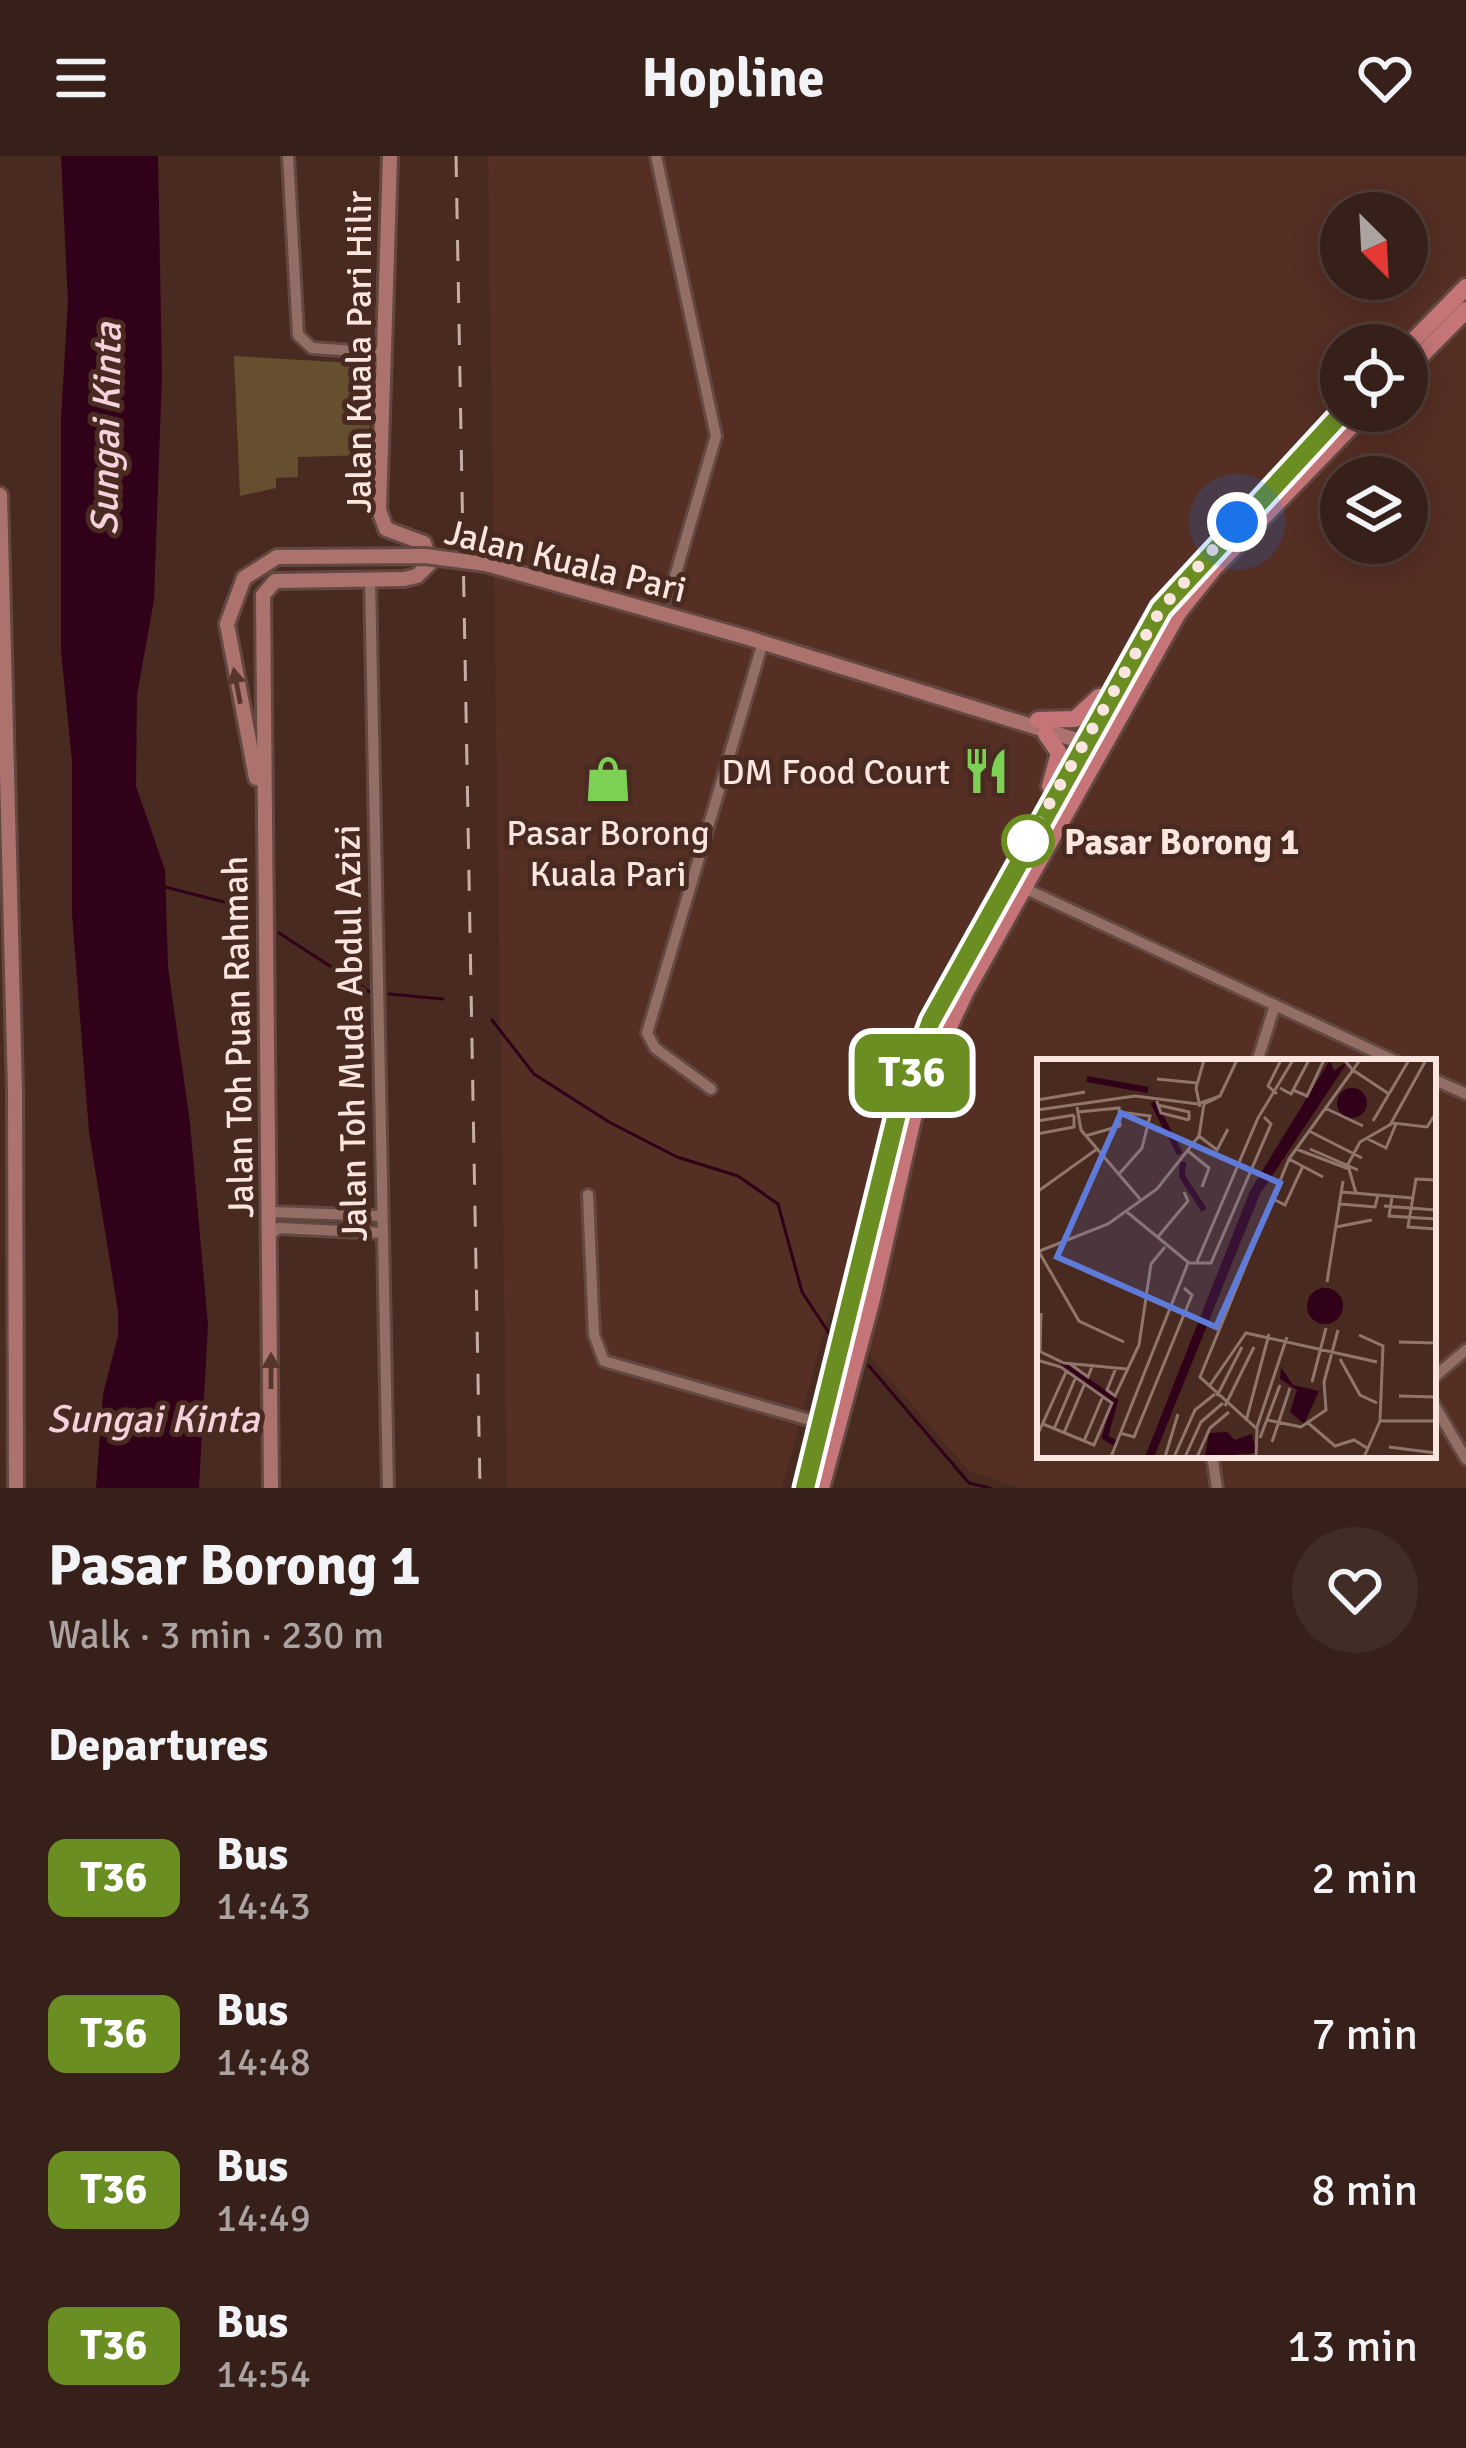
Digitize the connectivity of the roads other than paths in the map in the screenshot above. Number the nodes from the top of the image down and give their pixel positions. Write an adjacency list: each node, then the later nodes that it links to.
1 (288, 156): 8 (street)
2 (390, 156): 8 (street, Jalan Kuala Pari Hilir)
3 (656, 156): 14 (street)
4 (1466, 287): 6 (main road)
5 (1466, 310): 7 (main road)
6 (1428, 326)
7 (1428, 349)
8 (383, 353): 12 (street, Jalan Kuala Pari Hilir)
9 (1326, 432): 15 (main road)
10 (1346, 432): 15 (main road)
11 (0, 495): 37 (street)
12 (370, 578): 13 (street, Jalan Kuala Pari Hilir); 32 (street, Jalan Toh Muda Abdul Azizi)
13 (267, 587): 18 (street, Jalan Toh Puan Rahmah)
14 (669, 597)
15 (1170, 611): 19 (main road); 20 (main road); 23 (main road)
16 (227, 632): 17 (street, Jalan Kuala Pari, bridge); 18 (street); 22 (street, one-way to 16)
17 (763, 642): 19 (street, Jalan Kuala Pari); 28 (street)
18 (261, 644): 22 (street, Jalan Toh Puan Rahmah)
19 (1042, 727): 20 (street, Jalan Kuala Pari); 21 (main road)
20 (1083, 742): 21 (main road); 23 (main road)
21 (1046, 811): 41 (main road)
22 (263, 815): 31 (street, Jalan Toh Puan Rahmah)
23 (1026, 889): 24 (street); 48 (main road)
24 (1275, 1005): 25 (street); 26 (street)
25 (1258, 1059)
26 (1391, 1059)
27 (1436, 1080): 29 (street)
28 (711, 1089)
29 (1466, 1094)
30 (588, 1195): 41 (street)
31 (271, 1212): 33 (street); 35 (street, Jalan Toh Puan Rahmah)
32 (382, 1216): 33 (street); 34 (street, Jalan Toh Muda Abdul Azizi)
33 (362, 1224): 34 (street); 35 (street)
34 (382, 1233): 46 (street, Jalan Toh Muda Abdul Azizi)
35 (271, 1234): 45 (street, Jalan Toh Puan Rahmah, one-way to 35)
36 (0, 1340): 37 (street)
37 (18, 1340): 44 (street)
38 (1466, 1350): 39 (street)
39 (1436, 1375)
40 (1436, 1408): 43 (street)
41 (820, 1423): 47 (main road)
42 (1212, 1458): 49 (street)
43 (1466, 1460)
44 (16, 1488)
45 (271, 1488)
46 (388, 1488)
47 (805, 1488)
48 (820, 1488)
49 (1217, 1488)

